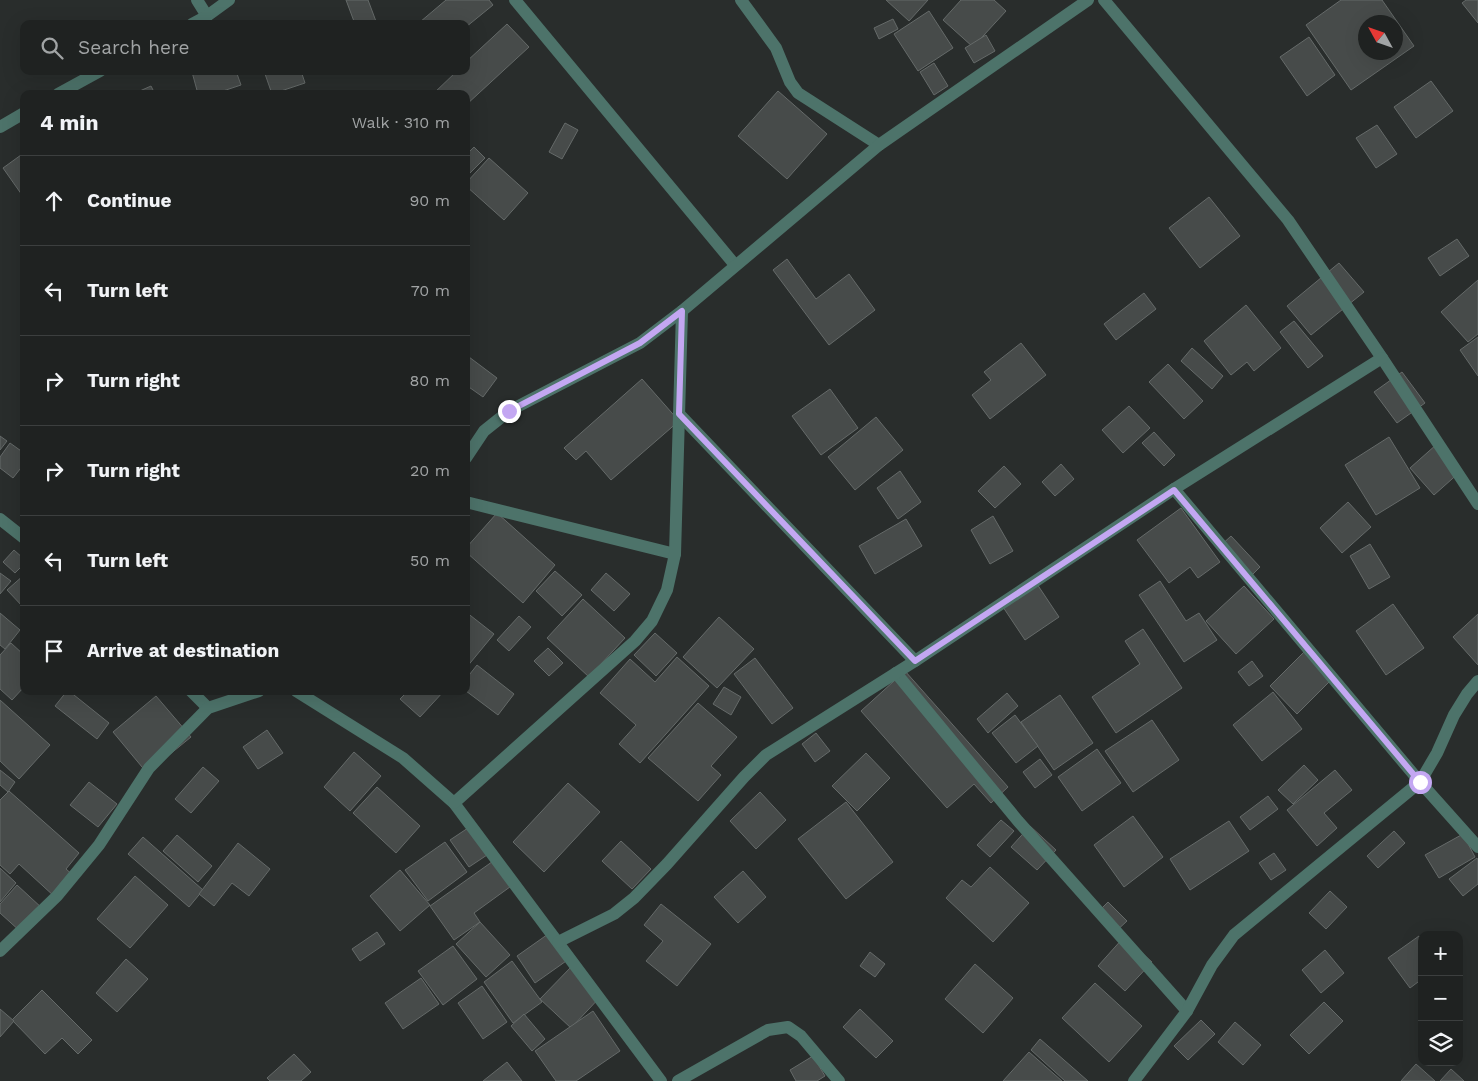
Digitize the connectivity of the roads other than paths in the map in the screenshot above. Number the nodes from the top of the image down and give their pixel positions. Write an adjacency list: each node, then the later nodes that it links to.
1 (197, 0): 7 (street)
2 (229, 0): 7 (street)
3 (515, 0): 14 (street)
4 (741, 0): 13 (street)
5 (1088, 0): 13 (street)
6 (1104, 0): 16 (street)
7 (207, 16): 8 (street)
8 (200, 20)
9 (93, 75): 10 (street)
10 (65, 90)
11 (20, 115): 12 (street)
12 (0, 126)
13 (879, 145): 14 (street)
14 (735, 265): 15 (street)
15 (682, 311): 17 (street); 18 (street)
16 (1382, 358): 19 (street); 21 (street)
17 (679, 414): 24 (street); 25 (street)
18 (470, 452)
19 (1174, 490): 25 (street); 32 (street)
20 (470, 503): 24 (street)
21 (1478, 504)
22 (0, 519): 23 (street)
23 (20, 535)
24 (674, 554): 33 (street)
25 (915, 661): 26 (street)
26 (896, 673): 35 (street); 37 (street)
27 (1478, 681): 32 (street)
28 (195, 695): 31 (street)
29 (247, 695): 31 (street)
30 (302, 695): 33 (street)
31 (208, 708): 36 (street)
32 (1420, 782): 34 (street); 37 (street)
33 (454, 803): 35 (street)
34 (1478, 847)
35 (558, 942): 38 (street)
36 (0, 951)
37 (1187, 1012): 41 (street)
38 (662, 1081)
39 (678, 1081): 40 (street)
40 (839, 1081)
41 (1134, 1081)

